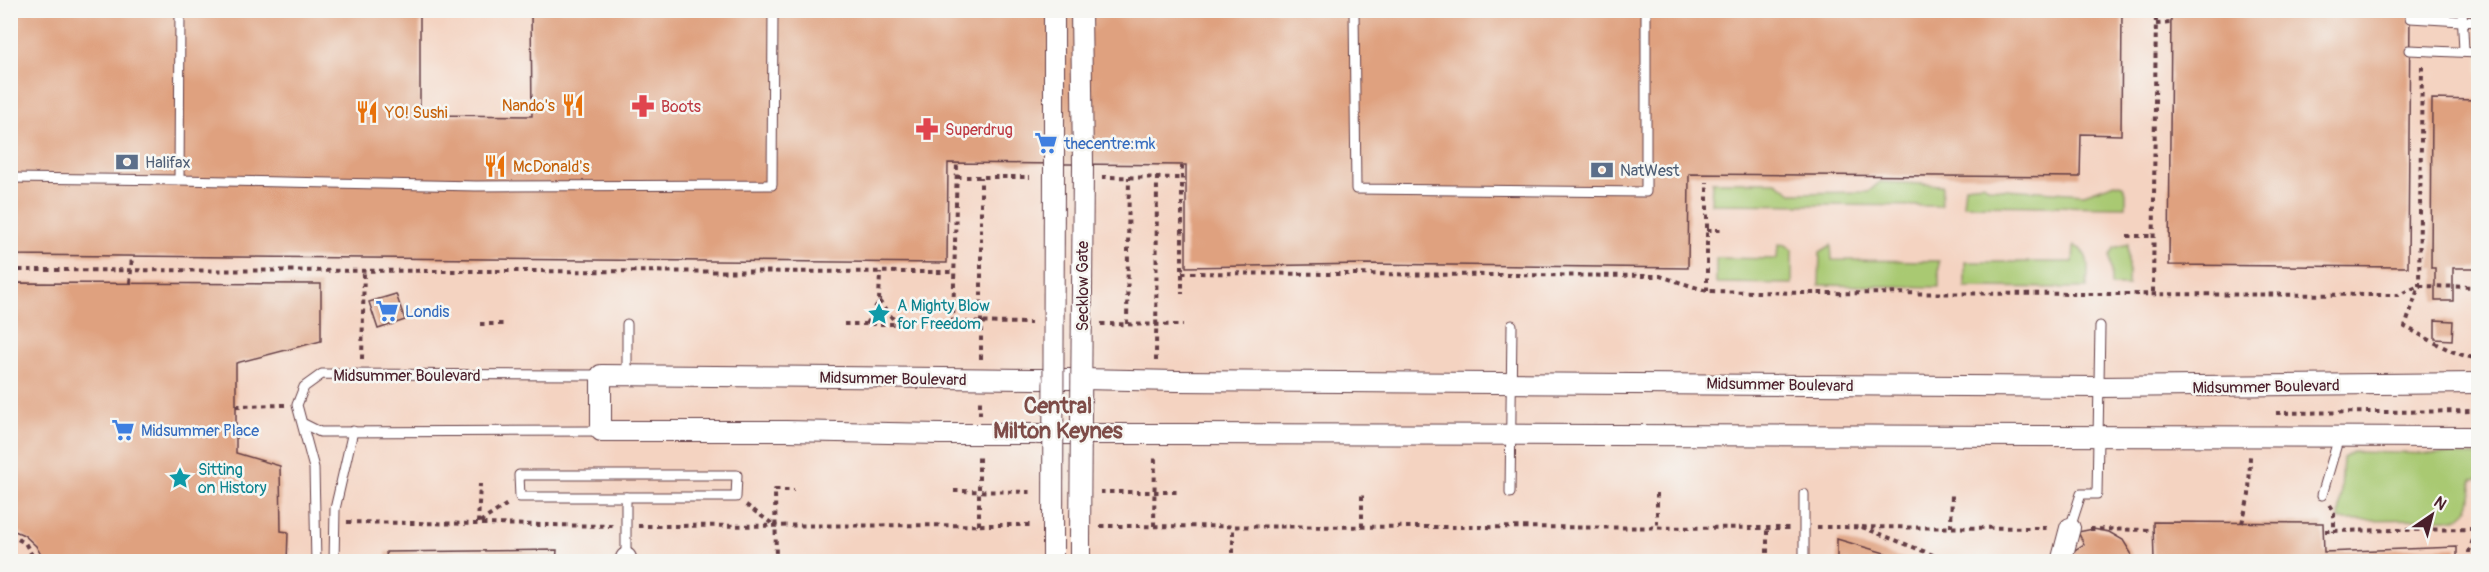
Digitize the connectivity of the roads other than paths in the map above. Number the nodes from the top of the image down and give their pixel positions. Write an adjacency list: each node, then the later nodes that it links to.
1 (180, 10): 15 (lane)
2 (773, 10): 15 (lane)
3 (1054, 10): 21 (street, Secklow Gate, bridge)
4 (1081, 10): 22 (street, Secklow Gate, bridge)
5 (1354, 10): 6 (lane)
6 (1646, 10)
7 (2462, 10): 9 (lane)
8 (2410, 18): 9 (lane)
9 (2463, 22): 10 (lane); 12 (lane)
10 (2478, 22)
11 (2409, 50): 12 (lane)
12 (2464, 51): 13 (lane)
13 (2478, 53)
14 (10, 178): 15 (lane)
15 (179, 180)
16 (627, 324): 20 (lane)
17 (1512, 325): 23 (lane)
18 (2100, 326): 25 (lane)
19 (601, 375): 20 (street, Midsummer Boulevard); 26 (lane, Midsummer Boulevard); 28 (street)
20 (627, 376): 21 (street, Midsummer Boulevard, bridge)
21 (1053, 379): 22 (street, Midsummer Boulevard); 29 (street, Secklow Gate, bridge)
22 (1082, 379): 23 (street, Midsummer Boulevard, bridge); 30 (street, Secklow Gate, bridge)
23 (1511, 383): 25 (street, Midsummer Boulevard); 31 (lane)
24 (2473, 383): 25 (street, Midsummer Boulevard)
25 (2099, 387): 32 (lane)
26 (304, 424): 27 (lane); 41 (lane)
27 (352, 431): 28 (lane); 42 (lane)
28 (601, 431): 29 (street, bridge)
29 (1052, 434): 30 (street); 43 (street, bridge)
30 (1081, 434): 31 (street, bridge); 44 (street, Secklow Gate, bridge)
31 (1511, 436): 32 (street); 35 (lane)
32 (2098, 437): 33 (street); 39 (lane)
33 (2339, 437): 34 (street); 37 (lane)
34 (2474, 437)
35 (1510, 493)
36 (1804, 494): 45 (lane)
37 (2322, 495)
38 (626, 497): 38 (lane); 40 (lane)
39 (2070, 528): 46 (street)
40 (626, 560)
41 (316, 561)
42 (334, 561)
43 (1053, 561)
44 (1080, 561)
45 (1804, 561)
46 (2061, 561)

